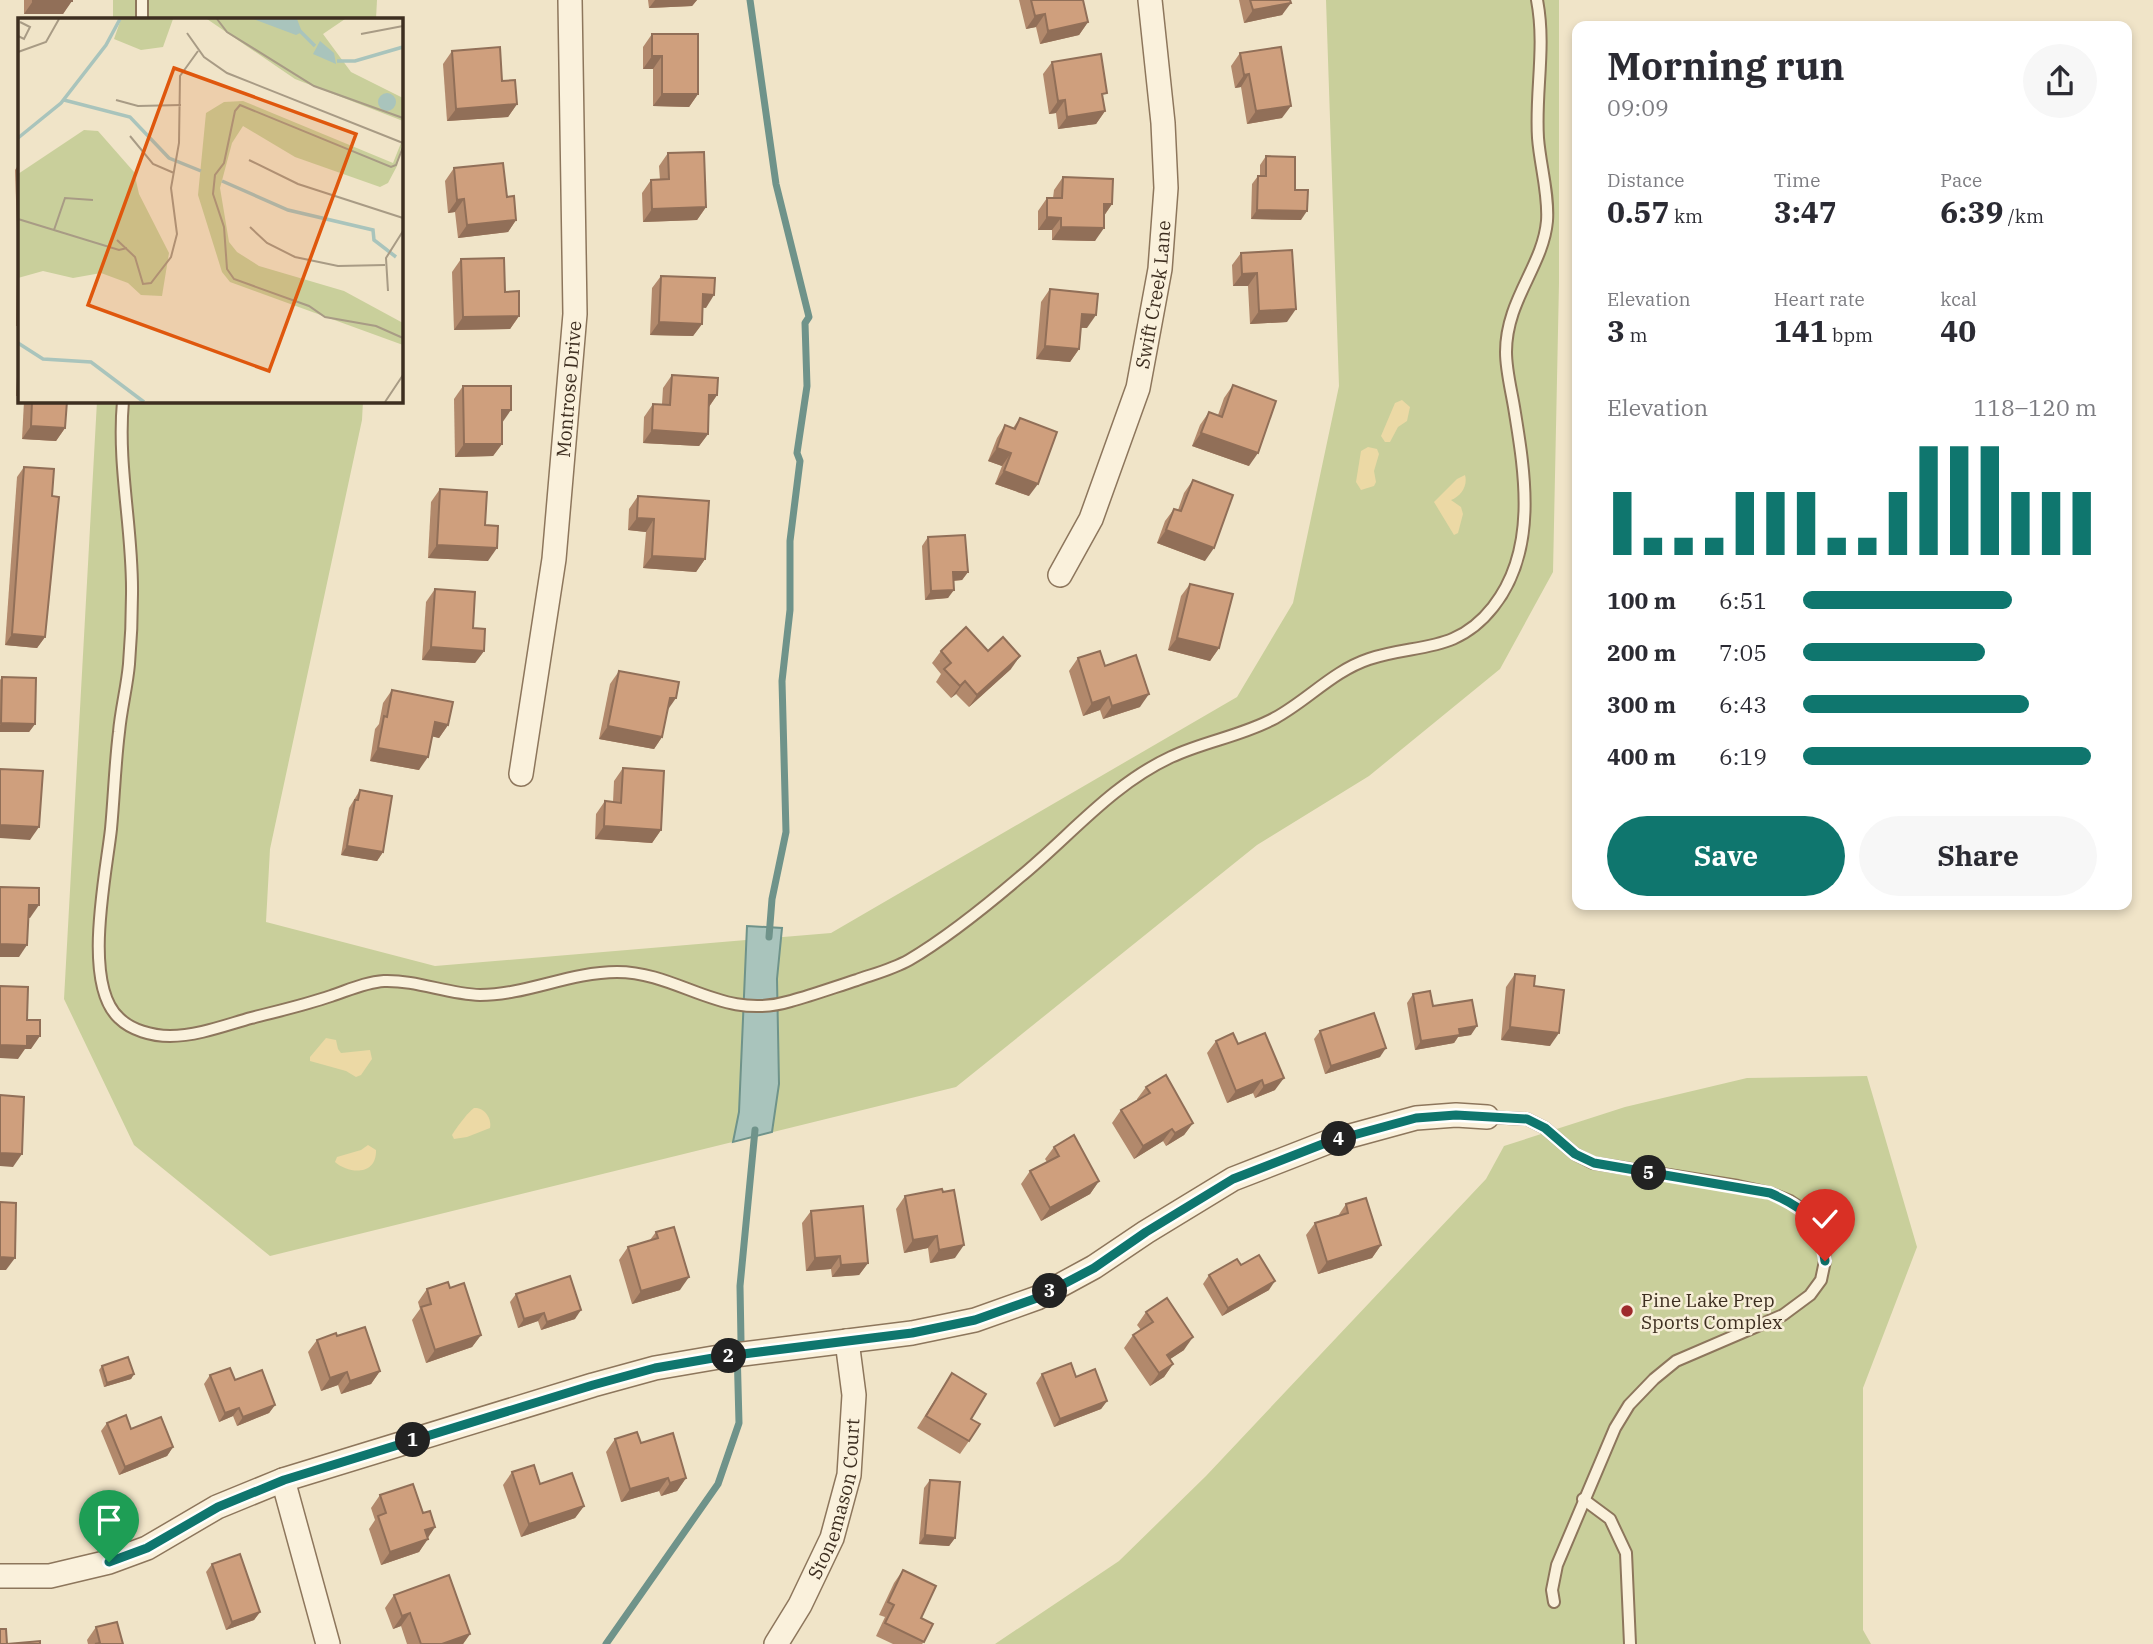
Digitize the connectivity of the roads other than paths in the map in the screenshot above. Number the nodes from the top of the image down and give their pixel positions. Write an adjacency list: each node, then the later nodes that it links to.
1 (142, 0): 5 (lane)
2 (570, 0): 8 (street, Montrose Drive)
3 (1150, 0): 7 (street, Swift Creek Lane)
4 (1537, 0): 6 (lane)
5 (142, 18)
6 (123, 402)
7 (1060, 575)
8 (522, 774)
9 (1487, 1117): 10 (street); 12 (lane)
10 (848, 1341): 11 (street); 16 (street, Stonemason Court)
11 (284, 1480): 13 (street); 15 (street)
12 (1583, 1499): 14 (lane); 17 (lane)
13 (0, 1576)
14 (1554, 1602)
15 (328, 1644)
16 (776, 1644)
17 (1630, 1644)

